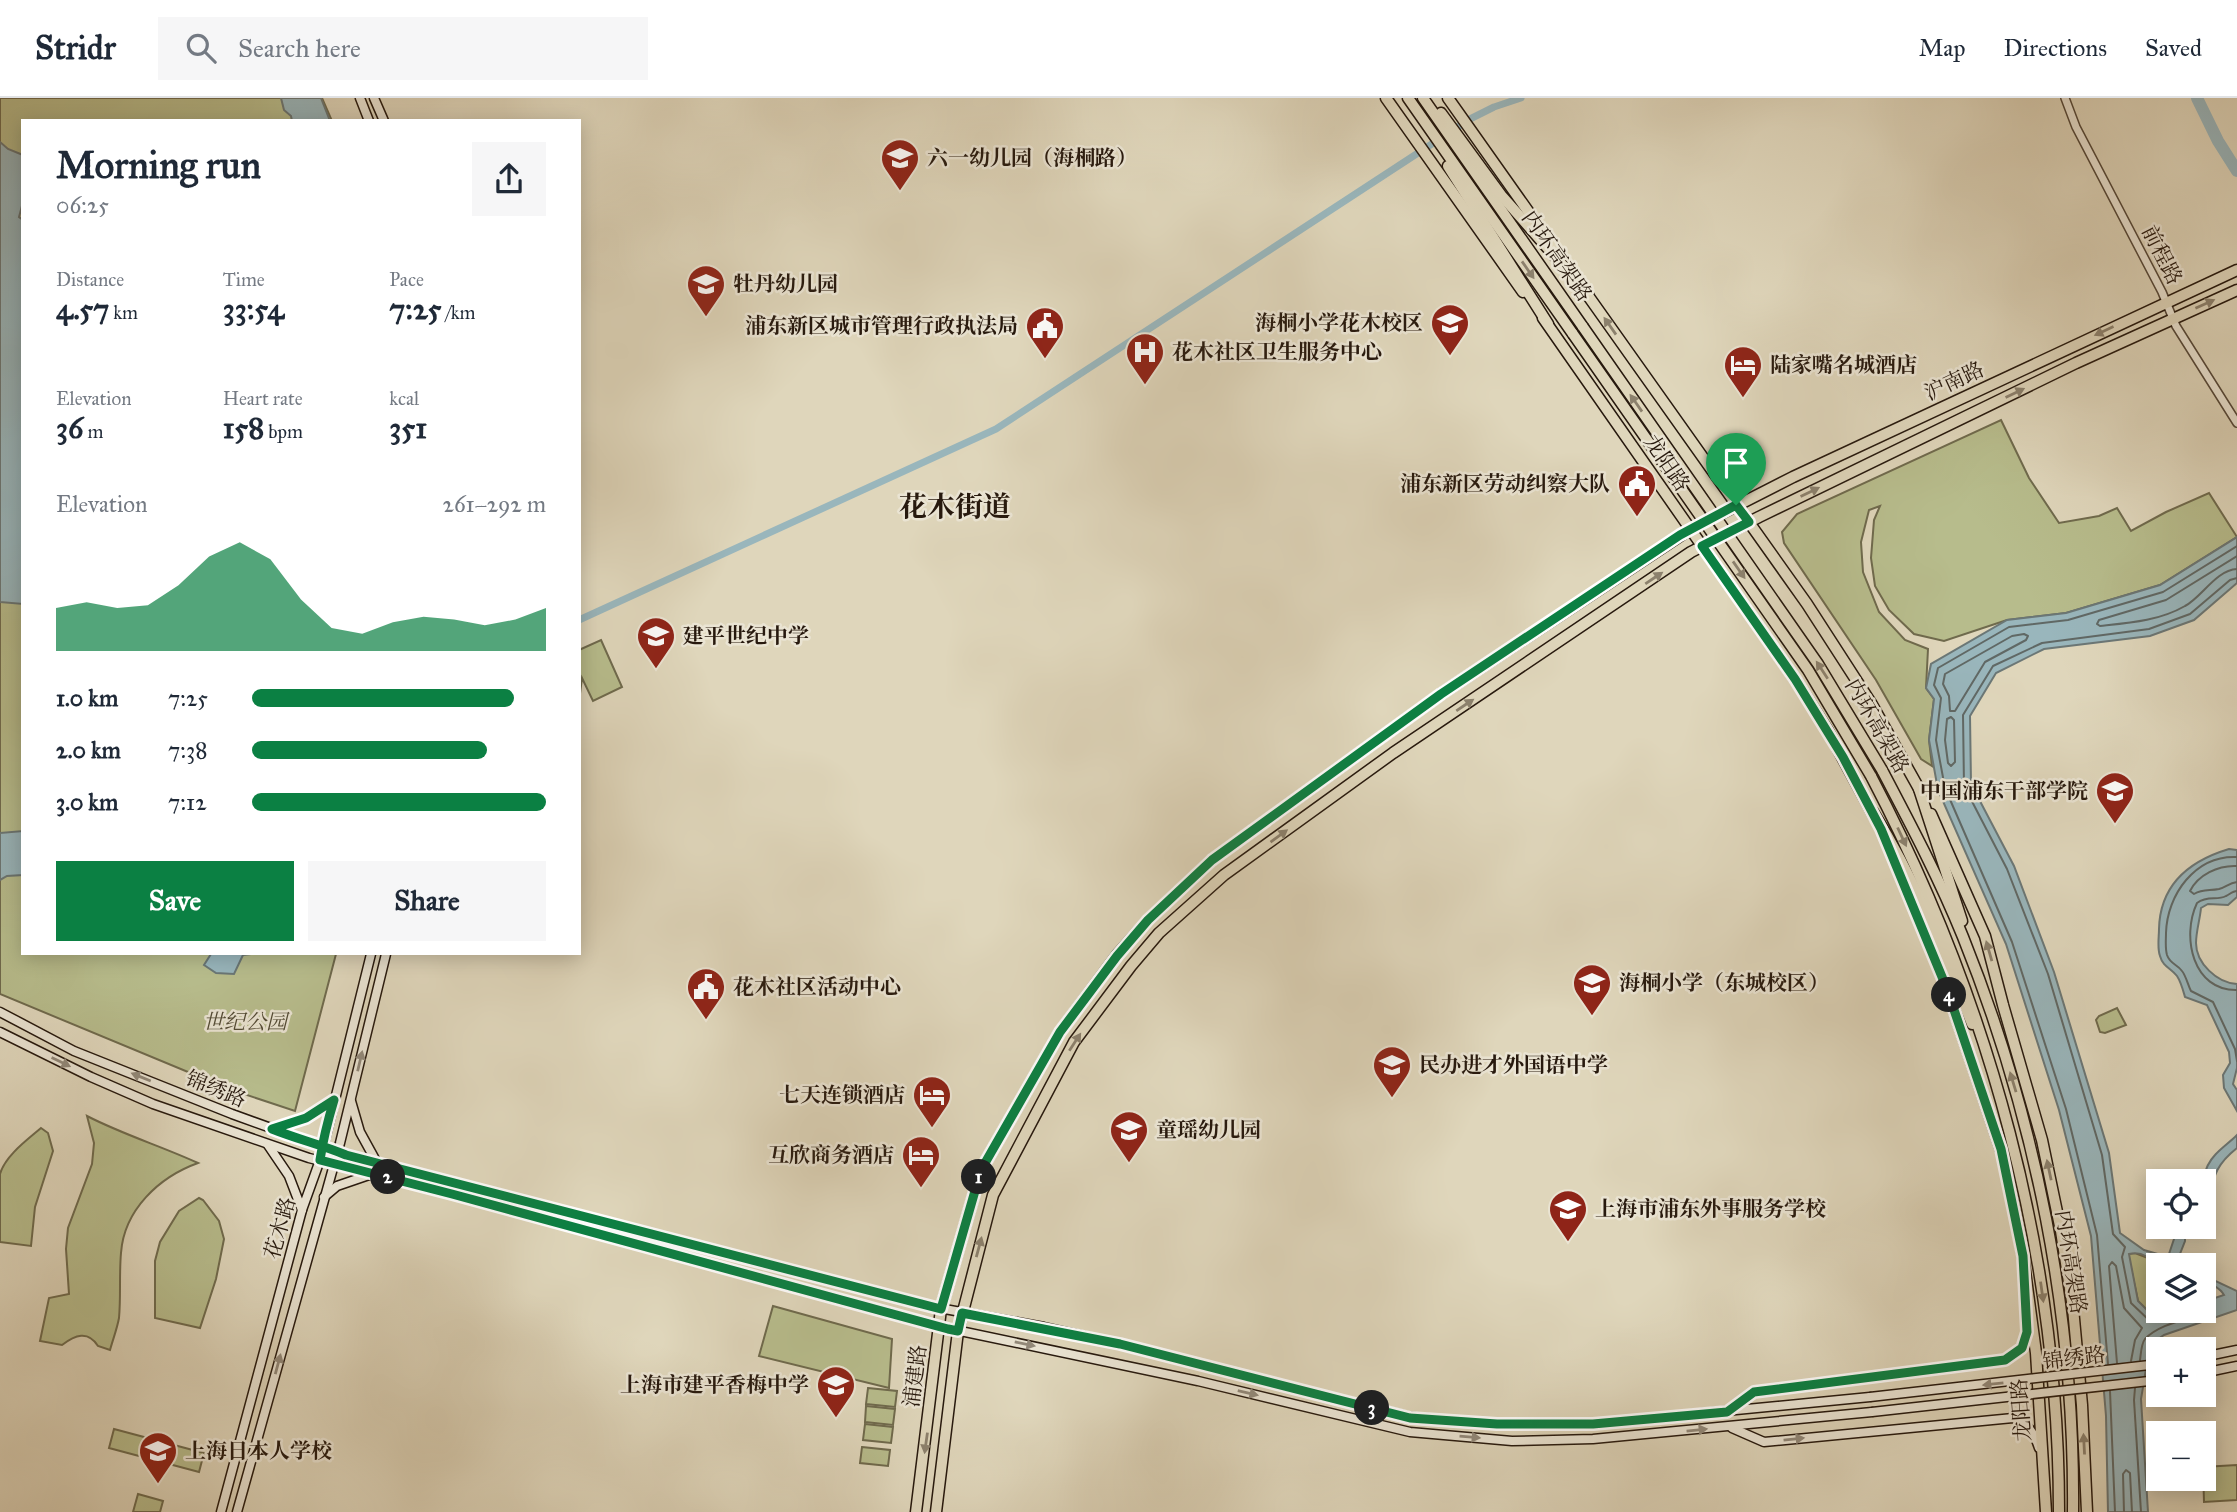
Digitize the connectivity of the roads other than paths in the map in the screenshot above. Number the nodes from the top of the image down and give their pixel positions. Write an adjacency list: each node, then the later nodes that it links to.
1 (360, 98): 9 (main road)
2 (374, 98): 10 (main road)
3 (1386, 98): 19 (main road, 龙阳路)
4 (1408, 98): 13 (main road, 内环高架路)
5 (1423, 98): 11 (main road, 内环高架路)
6 (1429, 98): 11 (main road)
7 (1448, 98): 16 (main road, 龙阳路)
8 (2065, 98): 17 (street, 前程路)
9 (368, 119)
10 (383, 119)
11 (1442, 120): 12 (main road, 内环高架路)
12 (1460, 145): 16 (main road); 29 (main road, 内环高架路, one-way to 12, bridge)
13 (1445, 155): 19 (main road); 34 (main road, 内环高架路, one-way to 34, bridge)
14 (2237, 270): 17 (main road, 沪南路)
15 (2237, 290): 18 (main road, 沪南路, one-way to 15)
16 (1588, 294): 21 (main road, 龙阳路, one-way to 16)
17 (2166, 302): 18 (street, 前程路); 21 (main road, 沪南路, one-way to 21)
18 (2173, 319): 20 (street, 前程路); 22 (main road, 沪南路, one-way to 18)
19 (1548, 324): 23 (main road, 龙阳路)
20 (2237, 423)
21 (1736, 505): 22 (main road, 龙阳路); 23 (main road, 沪南路)
22 (1749, 522): 24 (main road, 沪南路); 25 (main road, 龙阳路)
23 (1689, 530): 24 (main road, 龙阳路); 46 (main road, 浦建路)
24 (1702, 546): 26 (main road, 龙阳路); 47 (main road, 浦建路, one-way to 24)
25 (1919, 789): 29 (main road); 66 (main road, 龙阳路, one-way to 25)
26 (1873, 812): 34 (main road); 45 (main road, 龙阳路)
27 (371, 955): 32 (main road, 花木路)
28 (386, 955): 33 (main road, 花木路, one-way to 28)
29 (1981, 985): 65 (main road, 内环高架路, one-way to 29)
30 (0, 1012): 35 (main road, 锦绣路, one-way to 30)
31 (0, 1032): 36 (main road, 锦绣路, one-way to 36)
32 (334, 1100): 35 (main road); 37 (main road, 花木路)
33 (350, 1100): 38 (main road, 花木路); 40 (main road)
34 (2004, 1106): 64 (main road, 内环高架路, one-way to 64)
35 (272, 1129): 37 (main road, 锦绣路)
36 (268, 1145): 39 (main road, 锦绣路); 44 (main road)
37 (322, 1147): 38 (main road, 锦绣路); 39 (main road, 花木路)
38 (337, 1151): 40 (main road, 锦绣路); 41 (main road, 花木路)
39 (320, 1160): 41 (main road, 锦绣路); 44 (main road, 花木路)
40 (376, 1163): 46 (main road, 锦绣路)
41 (334, 1164): 42 (main road, 锦绣路); 43 (main road, 花木路)
42 (373, 1174): 43 (main road); 48 (main road, 锦绣路)
43 (324, 1197): 60 (main road, 花木路, one-way to 43)
44 (302, 1210): 59 (main road, 花木路)
45 (2023, 1256): 56 (main road); 58 (main road, 龙阳路)
46 (941, 1309): 47 (main road, 锦绣路); 48 (main road, 浦建路)
47 (962, 1313): 49 (main road, 浦建路); 56 (main road, 锦绣路)
48 (941, 1327): 49 (main road, 锦绣路); 61 (main road, 浦建路, one-way to 61)
49 (958, 1331): 57 (main road, 锦绣路, one-way to 57); 62 (main road, 浦建路)
50 (2237, 1350): 51 (main road)
51 (2216, 1354)
52 (2146, 1365): 56 (main road, 锦绣路, one-way to 56, bridge)
53 (2237, 1366): 54 (main road)
54 (2216, 1370)
55 (2146, 1381): 57 (main road, 锦绣路, bridge)
56 (1727, 1412)
57 (1730, 1426): 58 (main road, one-way to 58)
58 (2044, 1461): 63 (main road, 龙阳路)
59 (221, 1512)
60 (237, 1512)
61 (916, 1512)
62 (936, 1512)
63 (2046, 1512)
64 (2059, 1512)
65 (2073, 1512)
66 (2087, 1512)

